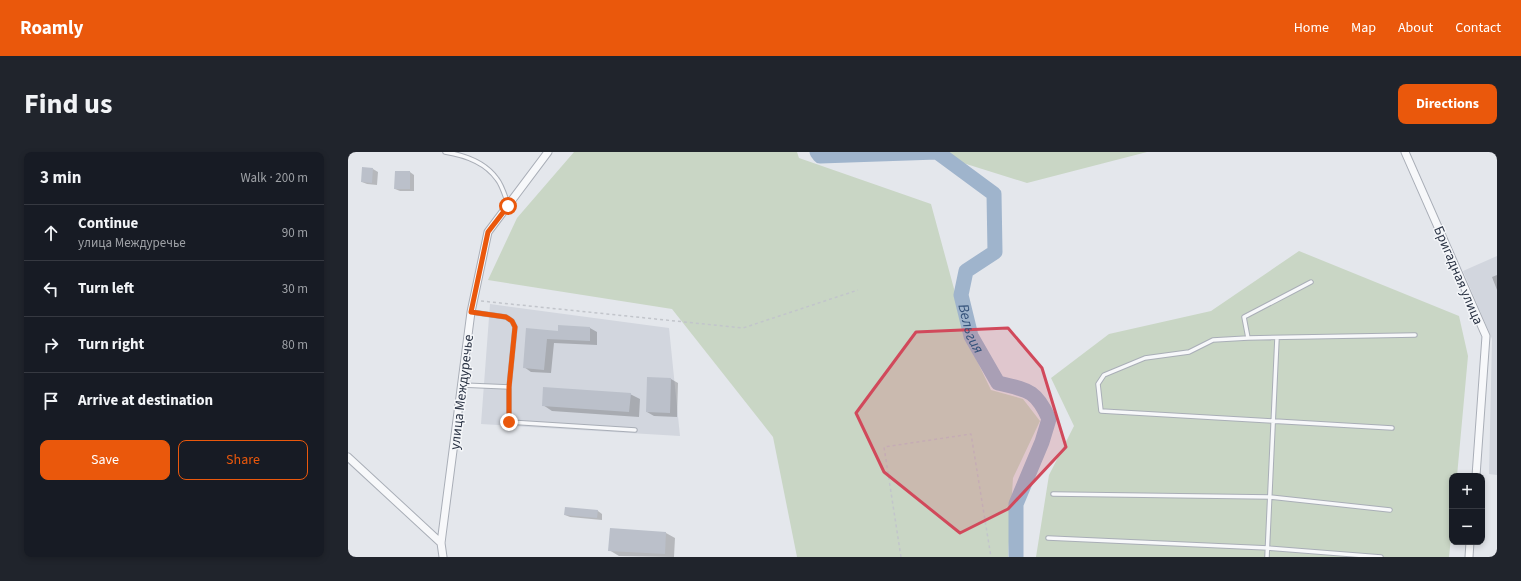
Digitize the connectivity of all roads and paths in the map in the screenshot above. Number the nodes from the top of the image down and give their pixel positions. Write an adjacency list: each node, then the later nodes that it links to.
1 (445, 152): 4 (lane)
2 (548, 152): 4 (street, улица Междуречье)
3 (1406, 152): 18 (street, Бригадная улица)
4 (508, 206): 7 (street, улица Междуречье)
5 (1311, 282): 10 (lane)
6 (858, 290): 7 (path)
7 (473, 300): 8 (street, улица Междуречье)
8 (471, 312): 12 (street, улица Междуречье); 13 (lane)
9 (1415, 335): 11 (lane)
10 (1248, 338): 11 (lane); 14 (lane)
11 (1276, 338): 14 (lane)
12 (462, 385): 13 (lane); 23 (street, улица Междуречье)
13 (509, 387): 16 (lane)
14 (1273, 422): 15 (lane); 20 (lane)
15 (1392, 428)
16 (635, 430)
17 (348, 457): 23 (street)
18 (1476, 473)
19 (1053, 494): 20 (lane)
20 (1270, 497): 21 (lane); 25 (lane)
21 (1390, 510)
22 (1048, 538): 25 (lane)
23 (441, 543): 26 (street, улица Междуречье)
24 (1470, 545): 31 (street)
25 (1268, 548): 29 (lane); 30 (lane)
26 (443, 557)
27 (901, 557): 28 (path)
28 (991, 557)
29 (1267, 557)
30 (1381, 557)
31 (1469, 557)

